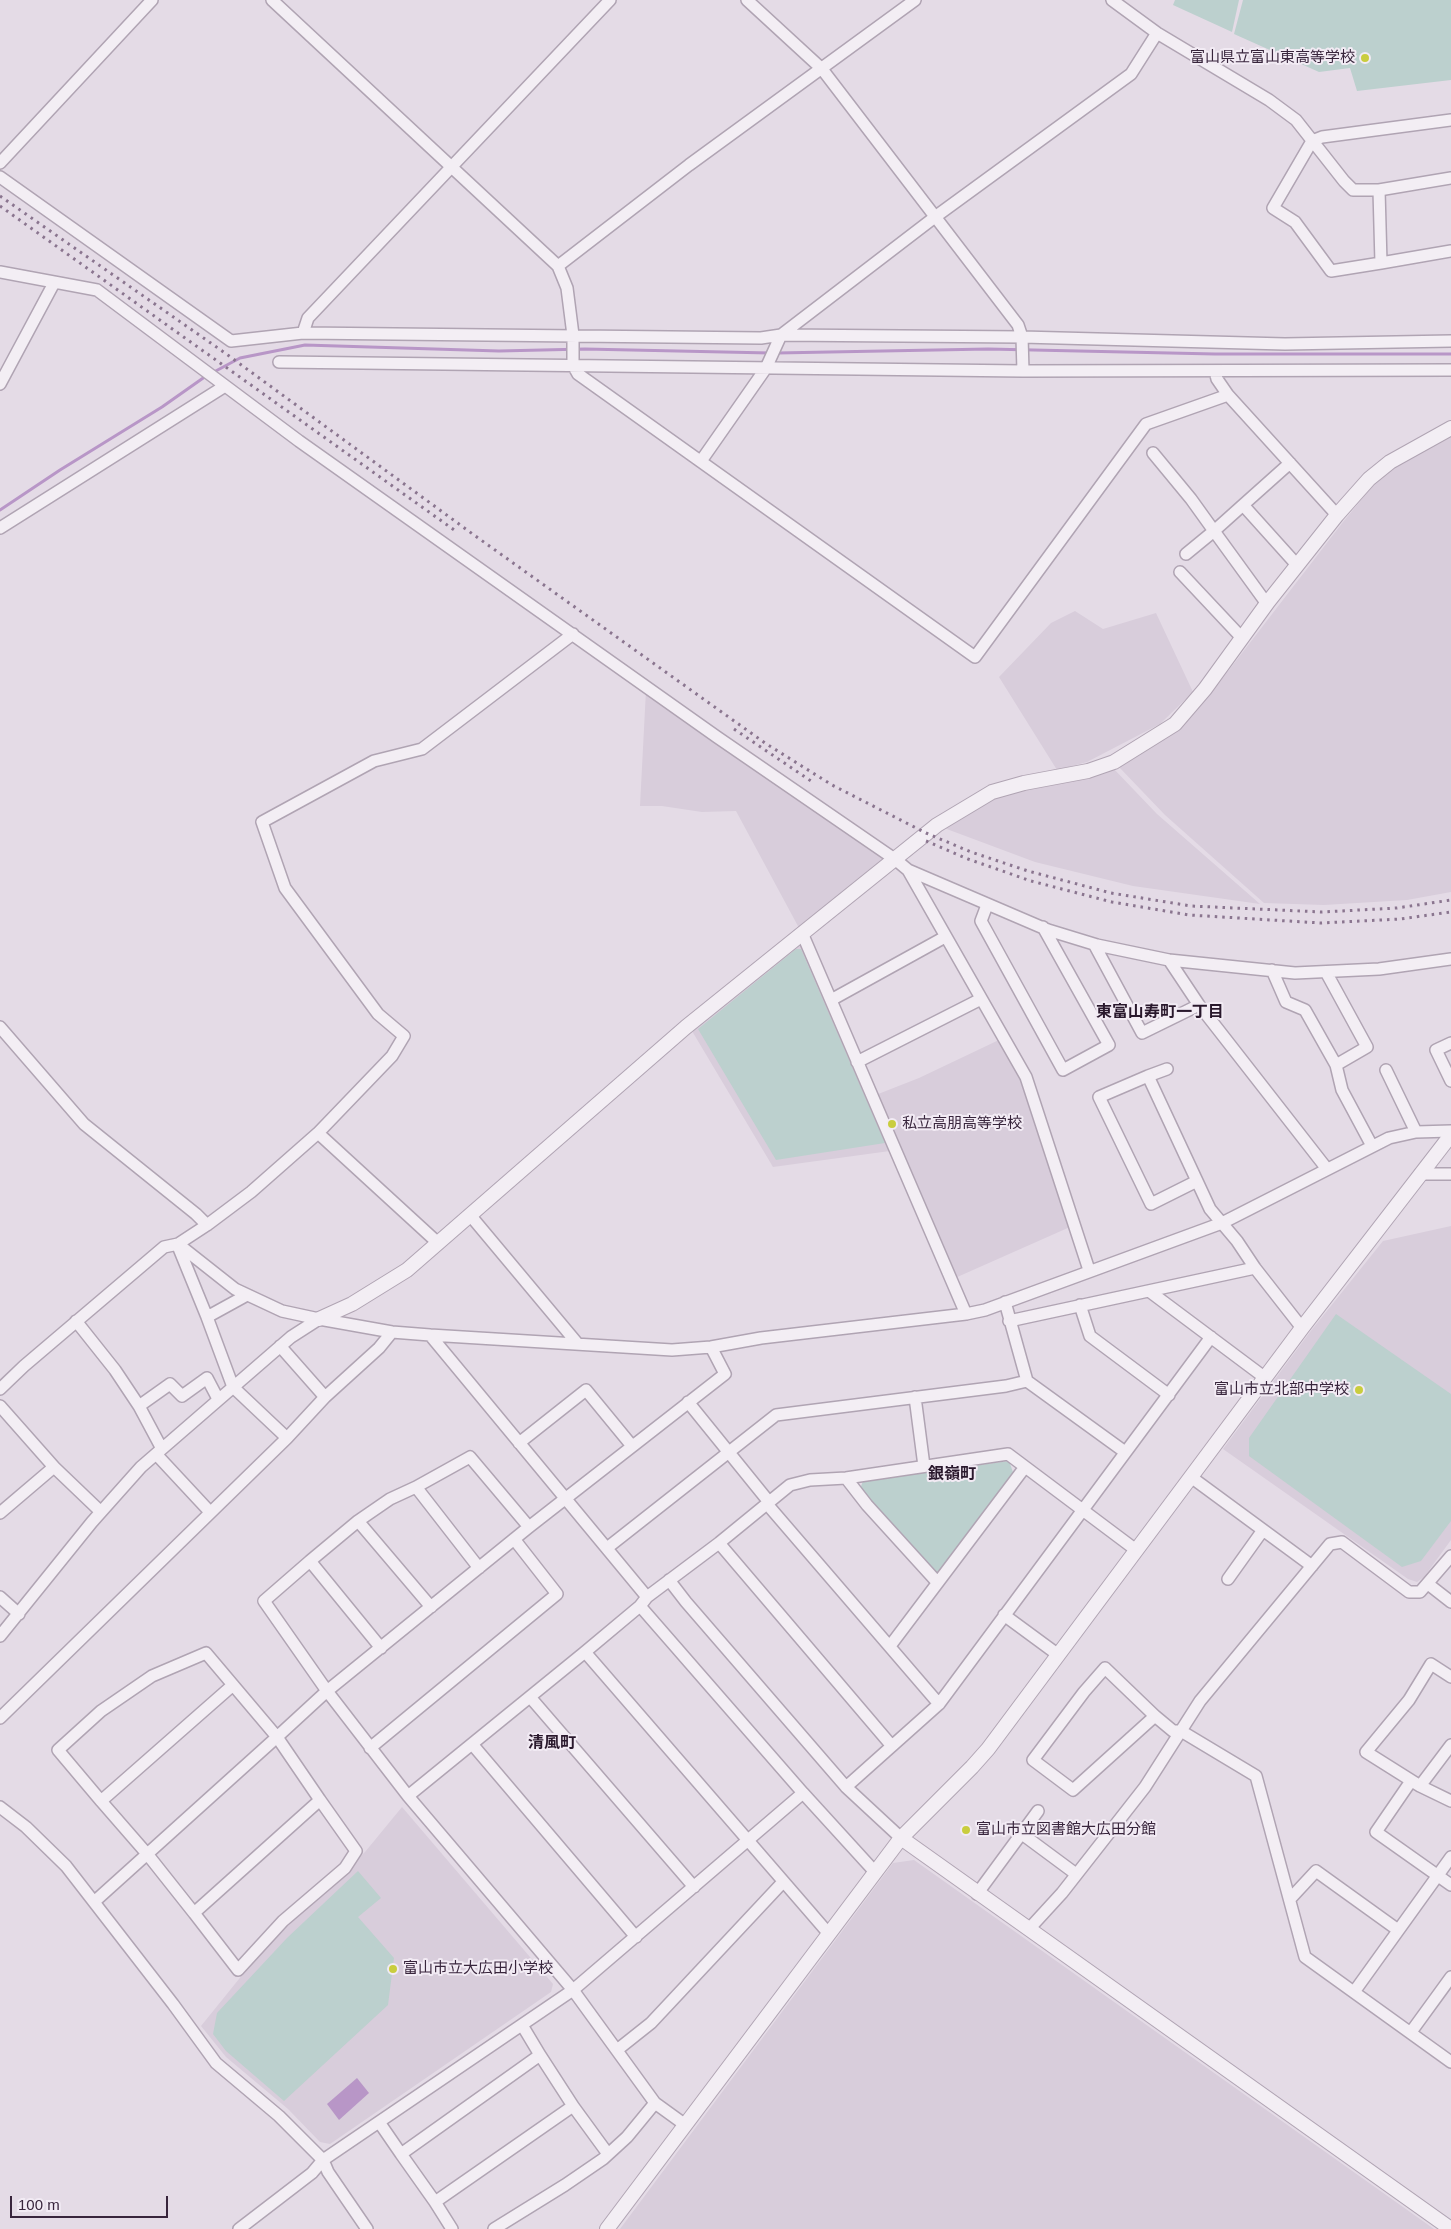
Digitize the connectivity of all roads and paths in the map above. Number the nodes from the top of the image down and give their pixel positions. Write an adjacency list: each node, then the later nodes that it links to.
1 (152, 0): 11 (street)
2 (272, 0): 12 (street)
3 (610, 0): 12 (street)
4 (747, 0): 8 (street)
5 (915, 0): 8 (street)
6 (1112, 0): 7 (street)
7 (1157, 33): 10 (street); 16 (street)
8 (822, 69): 16 (street); 19 (street)
9 (1451, 120): 10 (street)
10 (1312, 141): 15 (street); 18 (street)
11 (0, 163)
12 (451, 168): 19 (street); 22 (street)
13 (0, 177): 22 (street)
14 (1451, 178): 15 (street)
15 (1379, 190): 18 (street)
16 (935, 217): 24 (street); 25 (street)
17 (1451, 251): 18 (street)
18 (1381, 263)
19 (558, 266): 23 (street)
20 (0, 272): 21 (street)
21 (54, 283): 33 (street); 34 (street)
22 (303, 333): 23 (street)
23 (574, 335): 24 (street); 28 (street)
24 (781, 336): 25 (street); 29 (street)
25 (1022, 337): 26 (street); 31 (street)
26 (1451, 341)
27 (278, 362): 28 (street)
28 (573, 366): 29 (street); 38 (street)
29 (766, 368): 31 (street); 38 (street)
30 (1451, 370): 32 (street)
31 (1023, 371): 32 (street)
32 (1215, 371): 35 (street)
33 (0, 384)
34 (225, 386): 42 (street); 48 (street)
35 (1228, 395): 38 (street); 39 (street)
36 (1451, 428): 41 (street)
37 (1153, 453): 43 (street)
38 (700, 461)
39 (1290, 463): 40 (street); 41 (street)
40 (1243, 505): 43 (street); 45 (street)
41 (1337, 515): 45 (street)
42 (0, 528)
43 (1214, 531): 44 (street); 47 (street)
44 (1186, 554)
45 (1297, 565): 47 (street)
46 (1180, 572): 49 (street)
47 (1267, 604): 49 (street)
48 (573, 634): 50 (street); 73 (street)
49 (1242, 638): 50 (street)
50 (896, 860): 51 (street); 54 (street)
51 (908, 870): 52 (street); 55 (street)
52 (987, 905): 53 (street); 53 (street)
53 (1043, 927): 56 (street)
54 (802, 933): 62 (street); 80 (street)
55 (945, 937): 61 (street); 62 (street)
56 (1094, 944): 58 (street); 63 (street)
57 (1451, 959): 60 (street)
58 (1169, 960): 59 (street); 63 (street)
59 (1272, 970): 60 (street); 67 (street)
60 (1326, 972): 67 (street)
61 (981, 999): 66 (street); 86 (street)
62 (831, 1000): 66 (street)
63 (1199, 1005): 76 (street)
64 (0, 1027): 82 (street)
65 (1451, 1044): 71 (street)
66 (857, 1062): 91 (street)
67 (1336, 1065): 75 (street)
68 (1167, 1069): 70 (street)
69 (1386, 1070): 72 (street)
70 (1148, 1076): 79 (street); 79 (street)
71 (1451, 1081)
72 (1416, 1132): 74 (street); 75 (street)
73 (318, 1133): 82 (street); 83 (street)
74 (1451, 1133): 77 (street)
75 (1372, 1146): 76 (street)
76 (1327, 1169): 81 (street)
77 (1420, 1174): 78 (street); 96 (street)
78 (1451, 1174)
79 (1197, 1181): 81 (street)
80 (470, 1215): 83 (street); 100 (street)
81 (1222, 1223): 85 (street); 86 (street)
82 (207, 1225): 84 (street)
83 (438, 1243): 93 (street)
84 (178, 1244): 88 (street); 92 (street); 94 (street)
85 (1255, 1268): 87 (street); 96 (street)
86 (1089, 1270): 89 (street)
87 (1149, 1291): 90 (street); 99 (street)
88 (247, 1295): 92 (street); 93 (street)
89 (1004, 1302): 91 (street); 95 (street)
90 (1080, 1305): 95 (street); 107 (street)
91 (966, 1314): 102 (street)
92 (207, 1318): 105 (street)
93 (318, 1319): 97 (street); 101 (street)
94 (76, 1321): 106 (street); 113 (street)
95 (1009, 1321): 104 (street)
96 (1302, 1328): 103 (street)
97 (392, 1332): 98 (street); 108 (street)
98 (430, 1335): 100 (street); 115 (street)
99 (1211, 1337): 103 (street); 107 (street)
100 (577, 1343): 102 (street)
101 (280, 1346): 105 (street); 108 (street)
102 (711, 1347): 111 (street)
103 (1264, 1377): 123 (street)
104 (1027, 1381): 109 (street); 119 (street)
105 (233, 1386): 110 (street); 114 (street)
106 (0, 1389)
107 (1168, 1395): 119 (street)
108 (325, 1397): 114 (street)
109 (915, 1397): 118 (street); 120 (street)
110 (218, 1399): 113 (street); 117 (street)
111 (688, 1402): 116 (street); 118 (street)
112 (0, 1406): 121 (street)
113 (139, 1406): 117 (street)
114 (287, 1438): 130 (street)
115 (519, 1443): 116 (street); 126 (street)
116 (632, 1446): 126 (street)
117 (159, 1451): 129 (street); 130 (street)
118 (728, 1452): 127 (street); 137 (street)
119 (1125, 1452): 128 (street)
120 (924, 1466): 122 (street); 124 (street)
121 (54, 1467): 129 (street); 131 (street)
122 (1025, 1467): 128 (street); 145 (street)
123 (1191, 1477): 134 (street); 138 (street)
124 (846, 1478): 127 (street); 145 (street)
125 (416, 1487): 132 (street); 133 (street); 142 (street)
126 (566, 1499): 133 (street); 137 (street)
127 (768, 1503): 136 (street); 155 (street)
128 (1082, 1509): 138 (street); 153 (street)
129 (101, 1512): 152 (street)
130 (210, 1512): 165 (street)
131 (0, 1513)
132 (358, 1521): 140 (street); 151 (street)
133 (529, 1527): 135 (street)
134 (1263, 1530): 141 (street); 143 (street)
135 (514, 1539): 142 (street); 171 (street)
136 (719, 1543): 144 (street); 169 (street)
137 (607, 1548): 148 (street)
138 (1136, 1550): 158 (street)
139 (1451, 1556): 146 (street)
140 (310, 1561): 156 (street); 161 (street)
141 (1312, 1566): 146 (street); 166 (street)
142 (479, 1568): 151 (street)
143 (1228, 1579)
144 (670, 1580): 148 (street); 173 (street)
145 (937, 1582): 155 (street)
146 (1428, 1584): 149 (street)
147 (0, 1596): 152 (street)
148 (647, 1597): 150 (street)
149 (1451, 1602)
150 (640, 1606): 157 (street); 174 (street)
151 (431, 1607): 156 (street)
152 (19, 1614): 154 (street)
153 (1004, 1615): 158 (street); 163 (street)
154 (0, 1636)
155 (890, 1646): 163 (street)
156 (381, 1648): 161 (street)
157 (585, 1652): 162 (street); 183 (street)
158 (1057, 1654): 182 (street)
159 (1451, 1677): 172 (street)
160 (233, 1685): 167 (street); 177 (street); 177 (street)
161 (327, 1691): 167 (street); 171 (street)
162 (530, 1697): 168 (street); 191 (street)
163 (939, 1704): 169 (street)
164 (1155, 1716): 164 (street); 166 (street)
165 (0, 1718)
166 (1181, 1731): 187 (street); 193 (street)
167 (277, 1737): 176 (street); 184 (street)
168 (472, 1744): 175 (street); 199 (street)
169 (891, 1745): 173 (street)
170 (1451, 1745): 172 (street)
171 (370, 1748): 175 (street)
172 (1416, 1784): 178 (street); 188 (street)
173 (846, 1787): 182 (street)
174 (802, 1793): 183 (street); 186 (street)
175 (408, 1796): 201 (street)
176 (320, 1800): 195 (street); 195 (street)
177 (101, 1801): 184 (street)
178 (1451, 1801)
179 (0, 1807): 194 (street)
180 (1038, 1811): 181 (street)
181 (1022, 1834): 187 (street); 192 (street)
182 (901, 1838): 186 (street); 192 (street)
183 (748, 1841): 189 (street); 191 (street)
184 (148, 1854): 194 (street); 195 (street)
185 (1451, 1856): 188 (street)
186 (875, 1872): 198 (street)
187 (1076, 1874): 196 (street)
188 (1437, 1875): 190 (street); 197 (street)
189 (783, 1882): 198 (street); 205 (street)
190 (1451, 1885)
191 (694, 1887): 199 (street)
192 (977, 1894): 196 (street)
193 (1290, 1899): 197 (street); 202 (street)
194 (94, 1902): 214 (street)
195 (194, 1913)
196 (1029, 1929): 221 (street)
197 (1398, 1930): 202 (street)
198 (829, 1934): 211 (street)
199 (636, 1937): 201 (street)
200 (1451, 1978): 204 (street)
201 (573, 1990): 203 (street); 205 (street)
202 (1354, 1992): 204 (street)
203 (522, 2025): 206 (street); 210 (street)
204 (1411, 2032): 207 (street)
205 (617, 2050): 208 (street)
206 (540, 2055): 209 (street); 212 (street)
207 (1451, 2062)
208 (655, 2104): 211 (street); 213 (street)
209 (573, 2106): 213 (street); 215 (street)
210 (379, 2122): 212 (street); 214 (street)
211 (684, 2124): 220 (street)
212 (401, 2154): 215 (street)
213 (608, 2154): 219 (street)
214 (322, 2160): 216 (street); 217 (street)
215 (435, 2202): 218 (street)
216 (239, 2229)
217 (367, 2229)
218 (452, 2229)
219 (494, 2229)
220 (607, 2229)
221 (1450, 2229)

